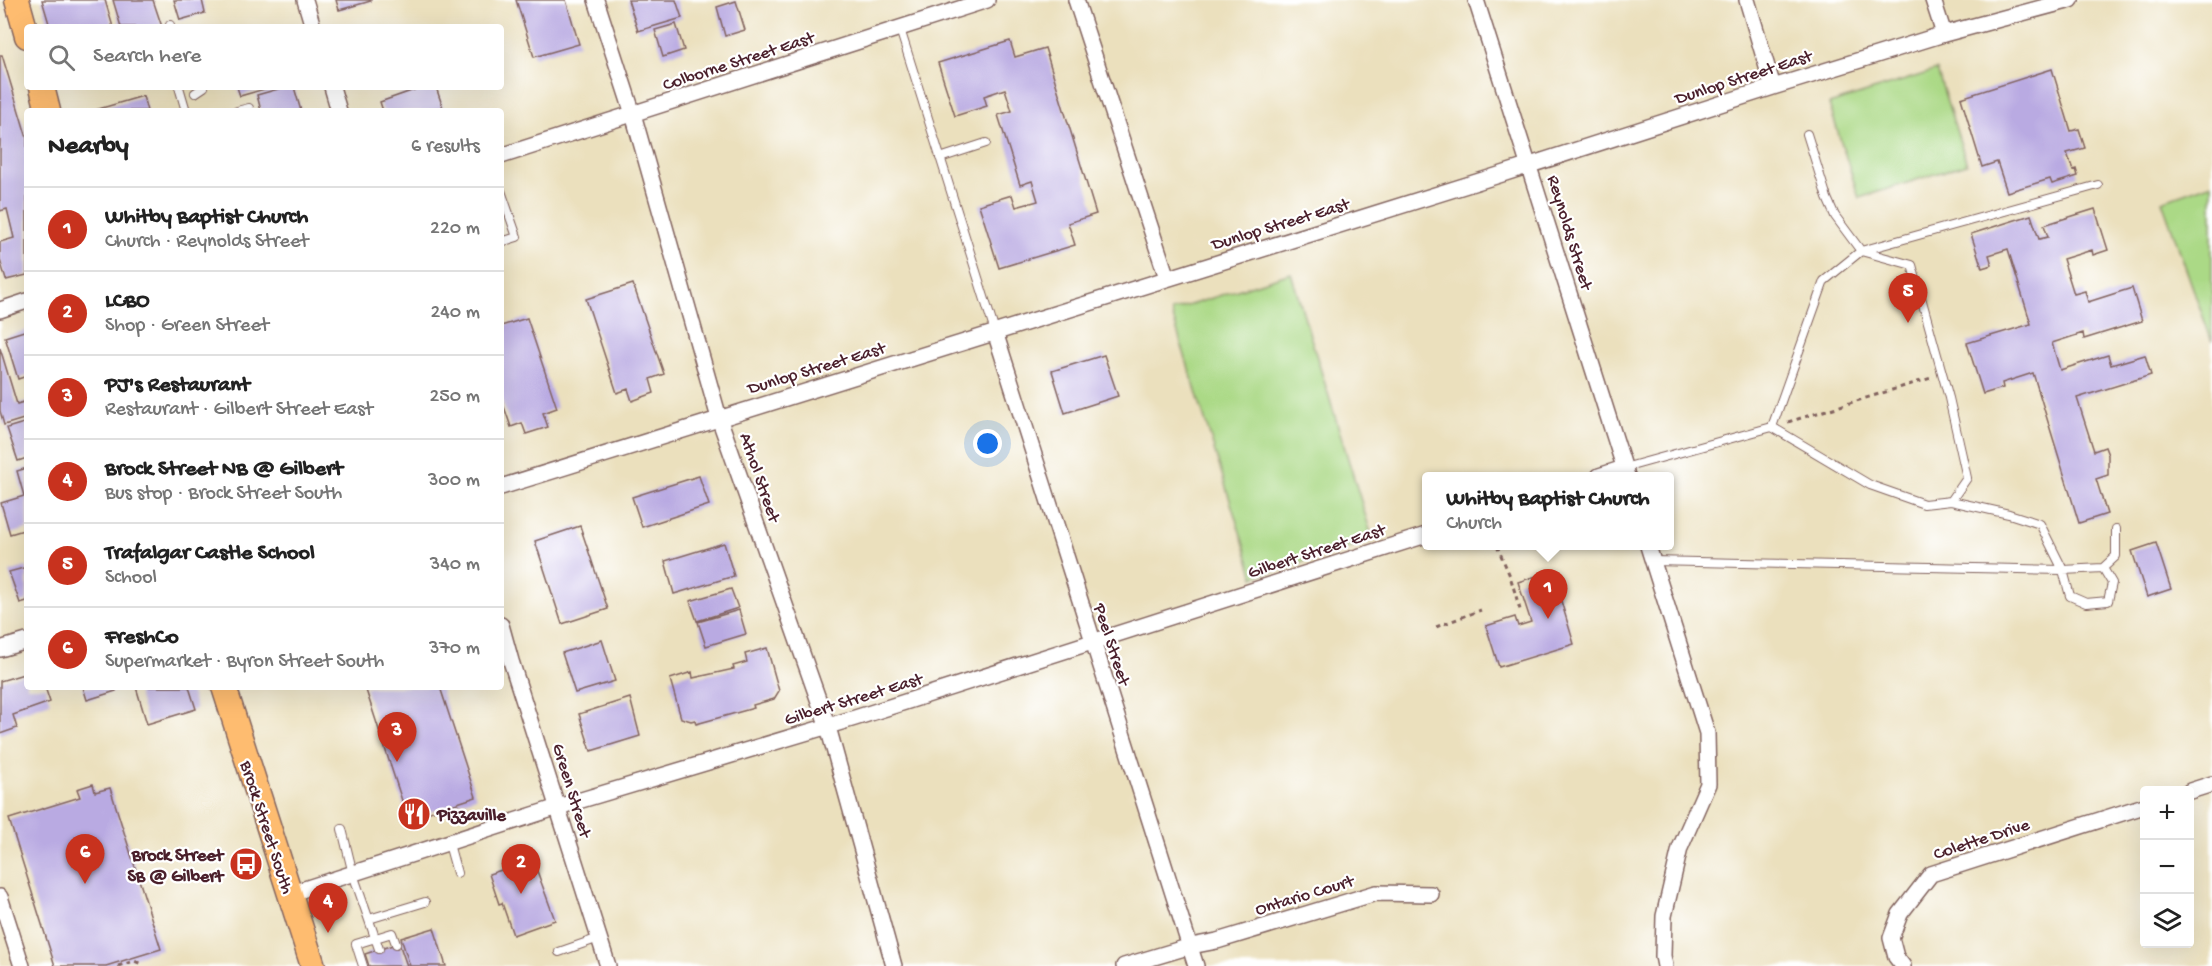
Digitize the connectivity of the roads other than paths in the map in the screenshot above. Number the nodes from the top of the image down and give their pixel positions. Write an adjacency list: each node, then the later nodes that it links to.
1 (17, 0): 11 (main road)
2 (305, 0): 10 (street)
3 (596, 0): 23 (street, Athol Street)
4 (987, 0): 12 (street, Colborne Street East)
5 (1076, 0): 33 (street)
6 (1476, 0): 28 (street, Reynolds Street)
7 (1747, 0): 14 (street)
8 (1933, 0): 13 (street)
9 (2072, 0): 13 (street, Dunlop Street East)
10 (313, 24)
11 (24, 25)
12 (900, 29): 23 (street, Colborne Street East); 27 (lane)
13 (1944, 34): 14 (street, Dunlop Street East)
14 (1773, 87): 28 (street, Dunlop Street East)
15 (43, 90): 20 (main road)
16 (180, 90): 21 (lane)
17 (200, 90): 19 (lane)
18 (333, 90): 22 (street)
19 (195, 93)
20 (47, 108)
21 (185, 108)
22 (338, 108)
23 (633, 114): 26 (street, Colborne Street East); 37 (street, Athol Street)
24 (1807, 134): 32 (lane)
25 (986, 143): 27 (lane)
26 (504, 155)
27 (940, 158): 36 (lane)
28 (1530, 165): 33 (street, Dunlop Street East); 39 (street, Reynolds Street)
29 (2098, 184): 32 (lane)
30 (504, 200): 31 (lane)
31 (504, 241)
32 (1861, 251): 38 (lane); 41 (lane)
33 (1167, 278): 36 (street, Dunlop Street East)
34 (24, 302): 35 (street)
35 (0, 310)
36 (995, 332): 37 (street, Dunlop Street East); 49 (street, Peel Street)
37 (719, 418): 40 (street, Dunlop Street East); 53 (street, Athol Street)
38 (1772, 427): 39 (lane); 41 (lane)
39 (1626, 472)
40 (504, 486)
41 (1951, 501): 47 (lane)
42 (2116, 529): 46 (lane)
43 (1422, 536): 49 (street, Gilbert Street East)
44 (1649, 550): 45 (street)
45 (1653, 561): 47 (lane); 80 (street)
46 (2103, 568): 47 (lane); 47 (lane)
47 (2063, 570)
48 (504, 635): 56 (street, Green Street)
49 (1092, 641): 53 (street, Gilbert Street East); 70 (street, Peel Street)
50 (24, 642): 51 (street)
51 (0, 649)
52 (225, 690): 62 (main road, Brock Street South)
53 (828, 727): 56 (street, Gilbert Street East); 77 (street, Athol Street)
54 (2212, 784): 55 (street)
55 (2194, 790)
56 (558, 807): 59 (street, Gilbert Street East); 68 (street, Green Street)
57 (2140, 808): 81 (street, Colette Drive)
58 (342, 829): 61 (lane)
59 (448, 844): 60 (lane); 61 (street, Gilbert Street East)
60 (458, 873)
61 (353, 874): 62 (street, Gilbert Street East); 66 (lane)
62 (289, 894): 74 (main road, Brock Street South)
63 (1431, 894): 70 (street, Ontario Court)
64 (0, 897): 73 (street)
65 (425, 902): 66 (lane)
66 (369, 919): 67 (lane)
67 (375, 937): 69 (lane); 71 (lane); 75 (lane)
68 (599, 938): 72 (lane); 76 (street, Green Street)
69 (396, 944)
70 (1191, 946): 78 (street, Ontario Court); 79 (street, Peel Street)
71 (379, 949)
72 (560, 951)
73 (22, 966)
74 (314, 966)
75 (363, 966)
76 (608, 966)
77 (894, 966)
78 (1124, 966)
79 (1196, 966)
80 (1665, 966)
81 (1903, 966)

